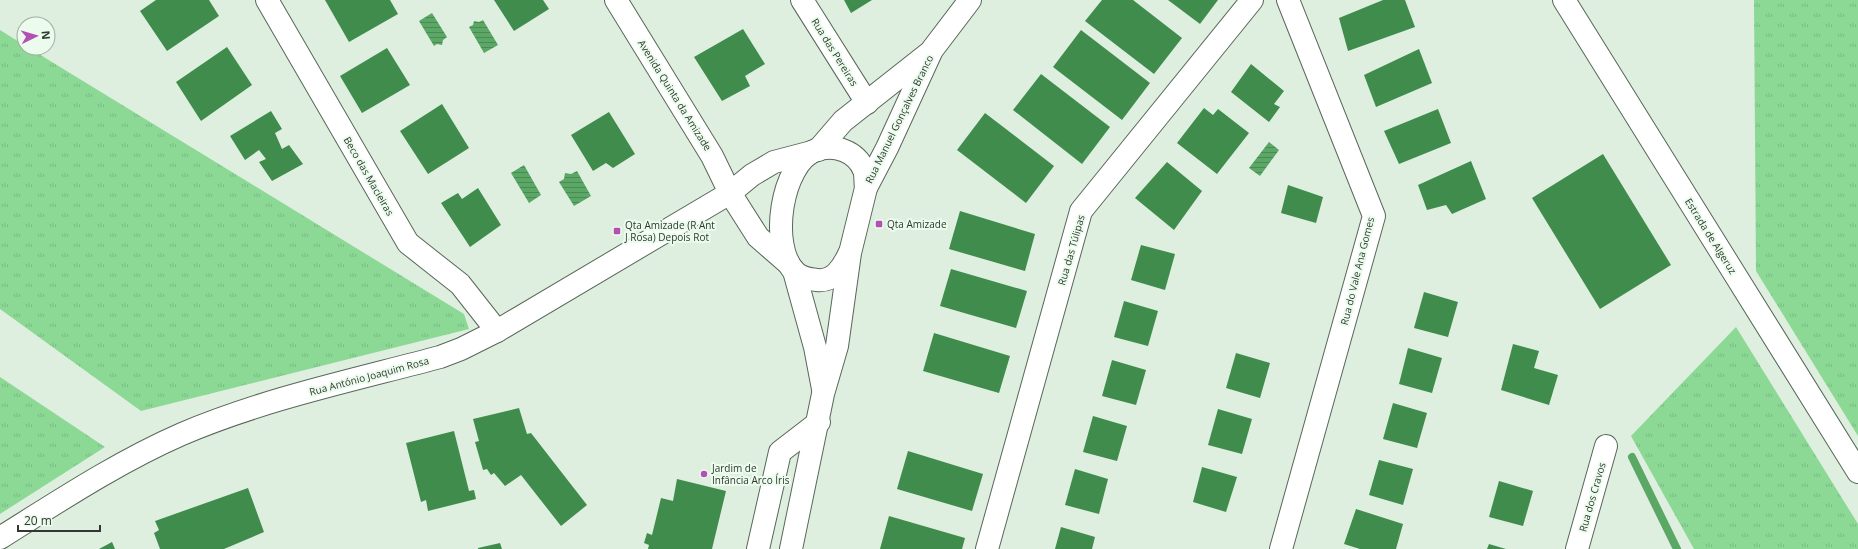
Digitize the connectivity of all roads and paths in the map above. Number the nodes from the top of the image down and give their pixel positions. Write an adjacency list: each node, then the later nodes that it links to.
1 (267, 0): 15 (street, Beco das Macieiras)
2 (616, 0): 12 (street, Avenida Quinta da Amizade)
3 (802, 0): 9 (street, Rua das Pereiras)
4 (970, 0): 8 (street, Rua Manuel Gonçalves Branco)
5 (1252, 0): 23 (street, Rua das Túlipas)
6 (1288, 0): 24 (street, Rua do Vale Ana Gomes)
7 (1564, 0): 19 (street, Estrada de Algeruz)
8 (932, 50): 9 (street, Rua Manuel Gonçalves Branco); 11 (street, Rua Manuel Gonçalves Branco)
9 (867, 103): 10 (street, Rua Manuel Gonçalves Branco)
10 (815, 151): 11 (street, Rua Manuel Gonçalves Branco); 12 (street, Rua António Joaquim Rosa); 14 (street, Rua Manuel Gonçalves Branco)
11 (866, 188): 13 (street, Rua Manuel Gonçalves Branco)
12 (730, 193): 14 (street); 15 (street, Rua António Joaquim Rosa)
13 (850, 253): 14 (street, Rua Manuel Gonçalves Branco); 16 (street, Rua Manuel Gonçalves Branco)
14 (792, 268): 16 (street, Rua Manuel Gonçalves Branco)
15 (497, 331): 20 (street, Rua António Joaquim Rosa)
16 (824, 394): 17 (street, Rua Manuel Gonçalves Branco)
17 (819, 422): 21 (street); 22 (street, Rua Manuel Gonçalves Branco)
18 (1606, 446): 25 (street, Rua dos Cravos)
19 (1858, 472)
20 (0, 538)
21 (758, 549)
22 (791, 549)
23 (987, 549)
24 (1281, 549)
25 (1578, 549)

